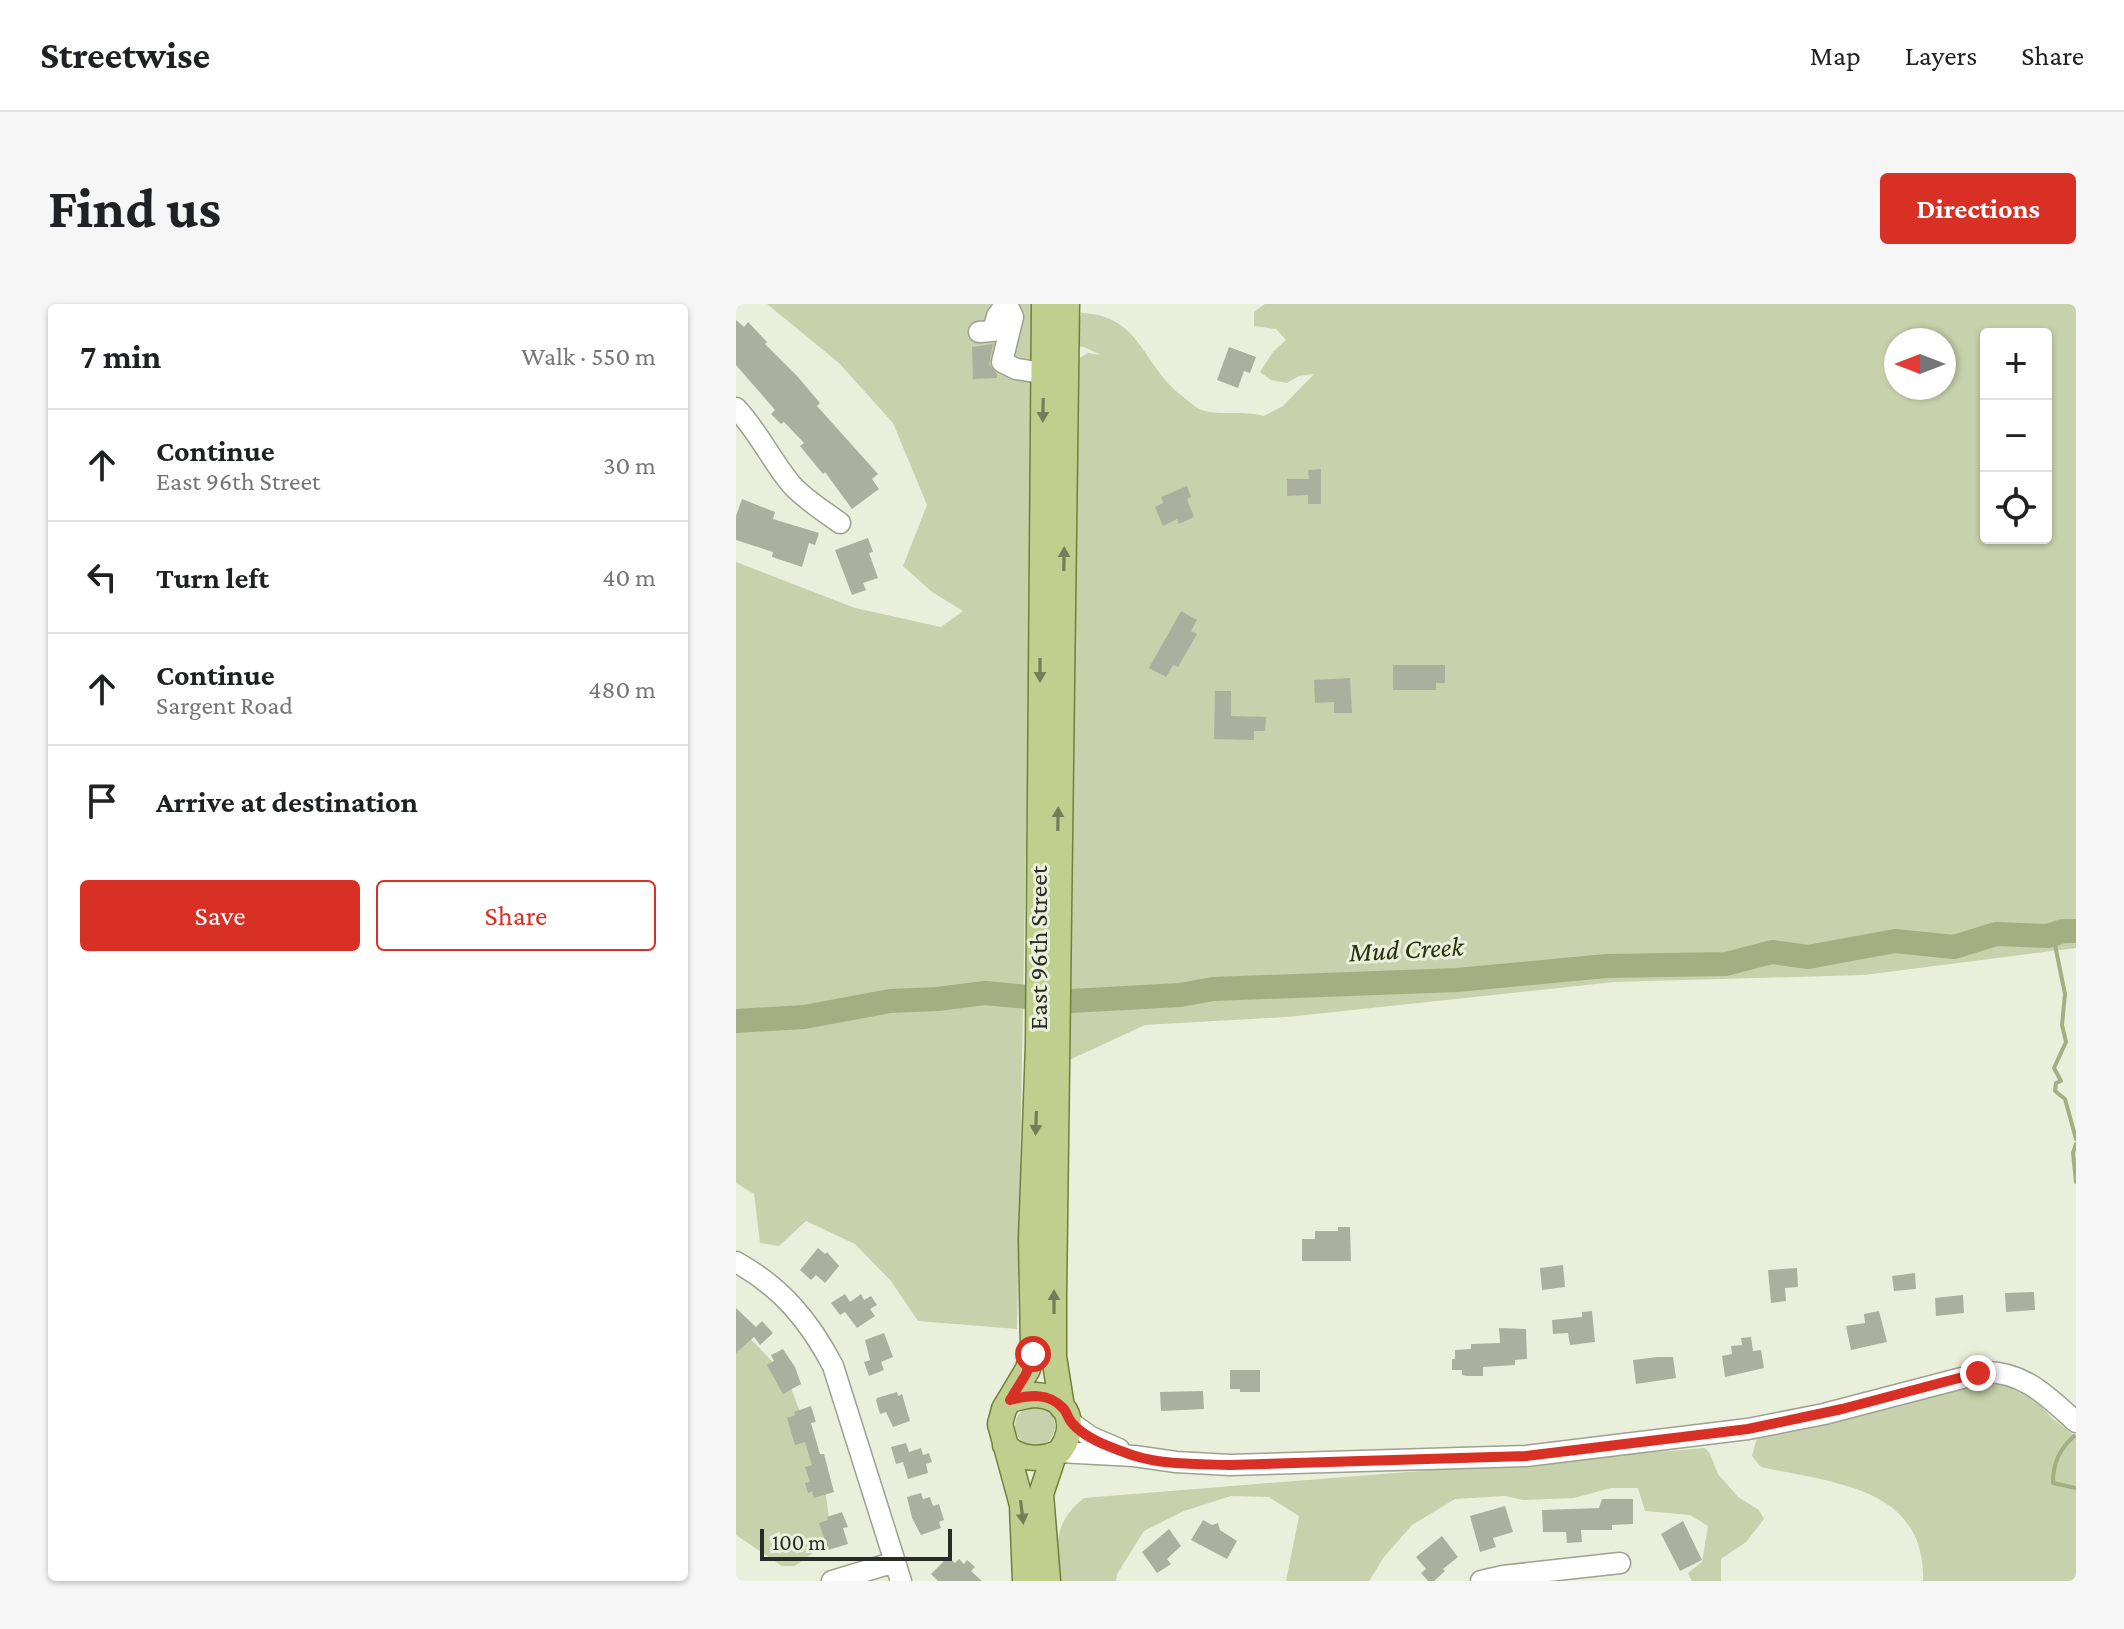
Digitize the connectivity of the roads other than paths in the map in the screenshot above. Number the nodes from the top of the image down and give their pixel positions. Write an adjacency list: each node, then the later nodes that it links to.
1 (1007, 304): 4 (street); 5 (street)
2 (1044, 304): 5 (main road, East 96th Street)
3 (1067, 304): 8 (main road, East 96th Street, one-way to 3)
4 (979, 332)
5 (1043, 373): 8 (main road, East 96th Street, one-way to 8)
6 (736, 408): 7 (street)
7 (840, 523)
8 (1047, 953): 9 (main road, East 96th Street)
9 (1047, 1045): 11 (main road, East 96th Street, one-way to 11); 12 (main road, East 96th Street, one-way to 9)
10 (736, 1262): 18 (street)
11 (1010, 1400): 12 (main road); 14 (main road, East 96th Street)
12 (1066, 1415): 15 (main road, East 96th Street); 16 (street)
13 (2076, 1422): 16 (street)
14 (1005, 1445): 15 (main road); 20 (main road, East 96th Street, one-way to 20)
15 (1057, 1454): 16 (street); 21 (main road, East 96th Street)
16 (1134, 1456)
17 (1620, 1563): 22 (street)
18 (898, 1571): 19 (street)
19 (832, 1581)
20 (1025, 1581)
21 (1048, 1581)
22 (1481, 1581)

